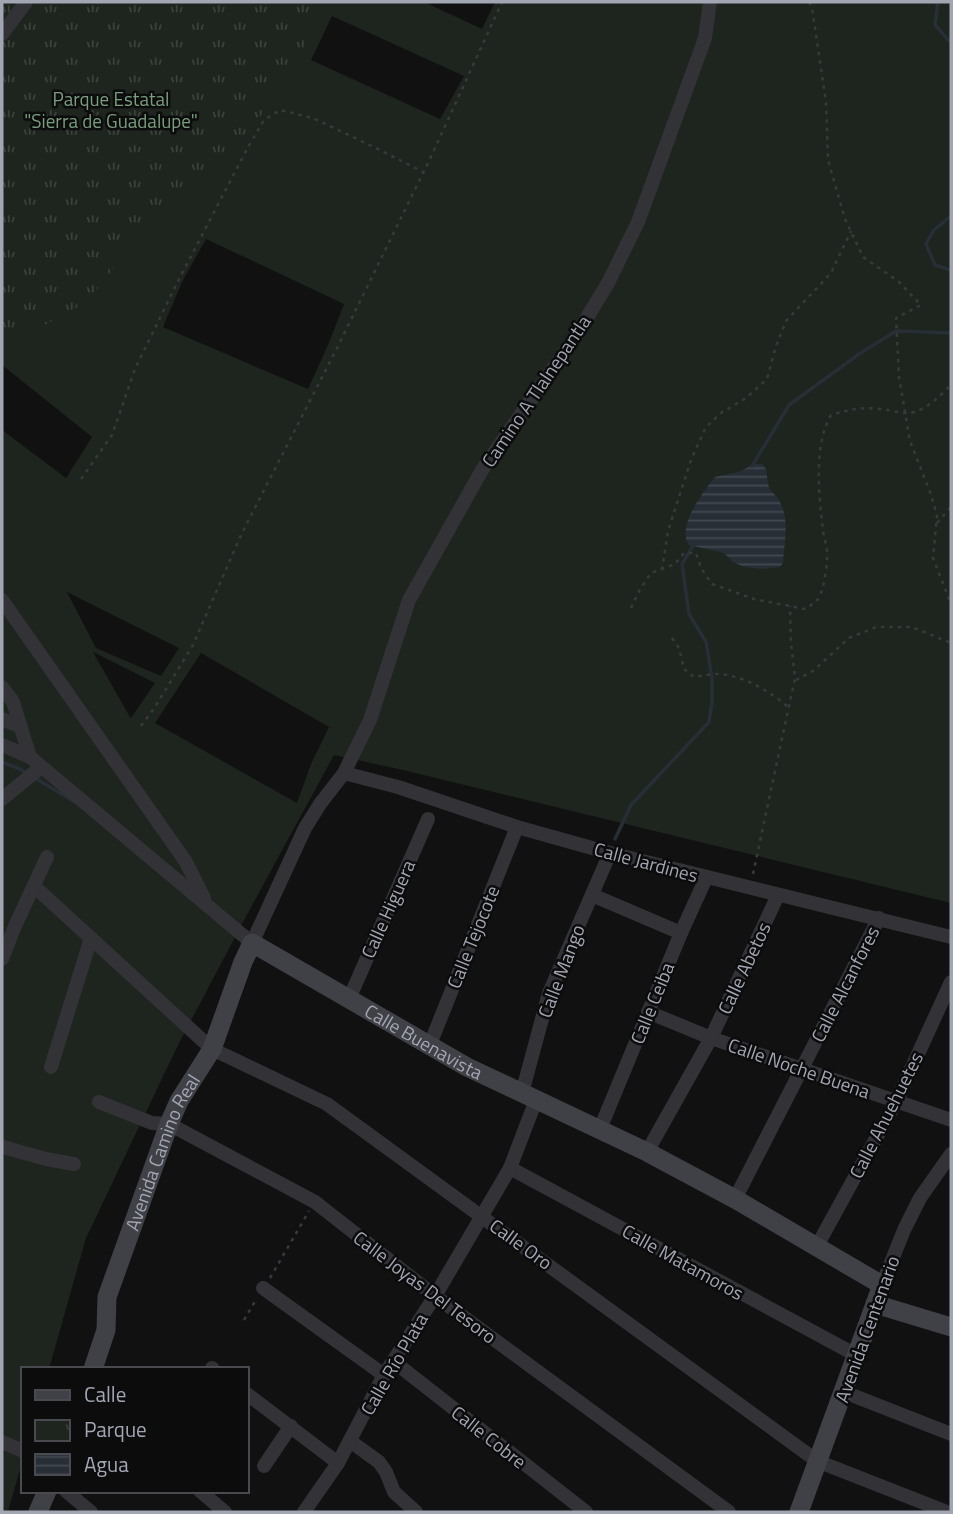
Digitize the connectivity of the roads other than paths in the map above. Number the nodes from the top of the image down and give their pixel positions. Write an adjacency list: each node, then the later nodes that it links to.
1 (26, 2): 3 (street)
2 (710, 2): 10 (street, Camino A Tlalnepantla)
3 (2, 34)
4 (2, 600): 20 (street)
5 (2, 687): 7 (street)
6 (2, 719): 7 (street)
7 (21, 727): 9 (street)
8 (2, 745): 9 (street, Calle Buenavista)
9 (36, 762): 11 (street); 20 (street, Calle Buenavista)
10 (344, 773): 13 (street, Calle Jardines); 25 (street, Camino A Tlalnepantla)
11 (2, 799)
12 (428, 818): 28 (street, Calle Higuera)
13 (517, 827): 14 (street, Calle Jardines); 31 (street, Calle Tejocote)
14 (610, 853): 16 (street, Calle Jardines); 18 (street, Calle Mango)
15 (47, 857): 17 (street)
16 (706, 878): 19 (street, Calle Jardines); 22 (street, Calle Ceiba)
17 (34, 887): 24 (street, Calle Oro); 26 (street)
18 (592, 895): 22 (street); 35 (street, Calle Mango)
19 (778, 895): 21 (street, Calle Jardines); 30 (street, Calle Abetos)
20 (207, 905): 25 (street, Calle Buenavista)
21 (879, 918): 23 (street, Calle Jardines); 34 (street, Calle Alcanfores)
22 (681, 933): 29 (street, Calle Ceiba)
23 (951, 937)
24 (91, 938): 32 (street, Calle Oro); 33 (street)
25 (252, 943): 28 (street, Calle Buenavista); 32 (street, Avenida Camino Real)
26 (2, 959)
27 (951, 982): 37 (street, Calle Ahuehuetes)
28 (349, 999): 31 (street, Calle Buenavista)
29 (648, 1012): 30 (street, Calle Noche Buena); 40 (street, Calle Ceiba)
30 (711, 1038): 34 (street, Calle Noche Buena); 42 (street, Calle Abetos)
31 (429, 1046): 35 (street, Calle Buenavista)
32 (212, 1049): 39 (street, Avenida Camino Real); 47 (street, Calle Oro)
33 (51, 1067)
34 (802, 1069): 37 (street, Calle Noche Buena); 46 (street, Calle Alcanfores)
35 (529, 1096): 40 (street, Calle Buenavista); 45 (street, Calle Río Plata)
36 (99, 1101): 39 (street, Calle Joyas Del Tesoro)
37 (896, 1102): 38 (street, Calle Noche Buena); 48 (street, Calle Ahuehuetes)
38 (951, 1120)
39 (169, 1124): 51 (street, Calle Joyas Del Tesoro); 55 (street, Avenida Camino Real)
40 (600, 1129): 42 (street, Calle Buenavista)
41 (2, 1146): 44 (street)
42 (647, 1152): 46 (street, Calle Buenavista)
43 (951, 1154): 50 (street, Avenida Centenario)
44 (74, 1164)
45 (510, 1168): 47 (street, Calle Río Plata); 53 (street, Calle Matamoros)
46 (735, 1199): 48 (street, Calle Buenavista)
47 (481, 1215): 51 (street, Calle Río Plata); 64 (street, Calle Oro)
48 (817, 1246): 50 (street, Calle Buenavista)
49 (264, 1288): 56 (street)
50 (878, 1294): 52 (street, Calle Buenavista); 53 (street, Avenida Centenario)
51 (435, 1296): 54 (street, Calle Río Plata); 76 (street, Calle Joyas Del Tesoro)
52 (951, 1327)
53 (856, 1356): 57 (street, Avenida Centenario)
54 (393, 1361): 56 (street, Calle Río Plata); 75 (street, Calle Cobre)
55 (94, 1367)
56 (384, 1375): 61 (street, Calle Río Plata)
57 (844, 1392): 60 (street); 64 (street, Avenida Centenario)
58 (248, 1395): 59 (street)
59 (291, 1426): 65 (street); 66 (street)
60 (951, 1434)
61 (350, 1441): 65 (street, Calle Río Plata); 74 (street)
62 (2, 1442): 63 (street)
63 (21, 1450)
64 (817, 1461): 77 (street, Avenida Centenario); 78 (street, Calle Oro)
65 (338, 1463): 73 (street, Calle Río Plata)
66 (264, 1466)
67 (46, 1493): 70 (street)
68 (68, 1493): 71 (street)
69 (202, 1493): 72 (street)
70 (38, 1512)
71 (90, 1512)
72 (225, 1512)
73 (304, 1512)
74 (416, 1512)
75 (586, 1512)
76 (729, 1512)
77 (799, 1512)
78 (947, 1512)

